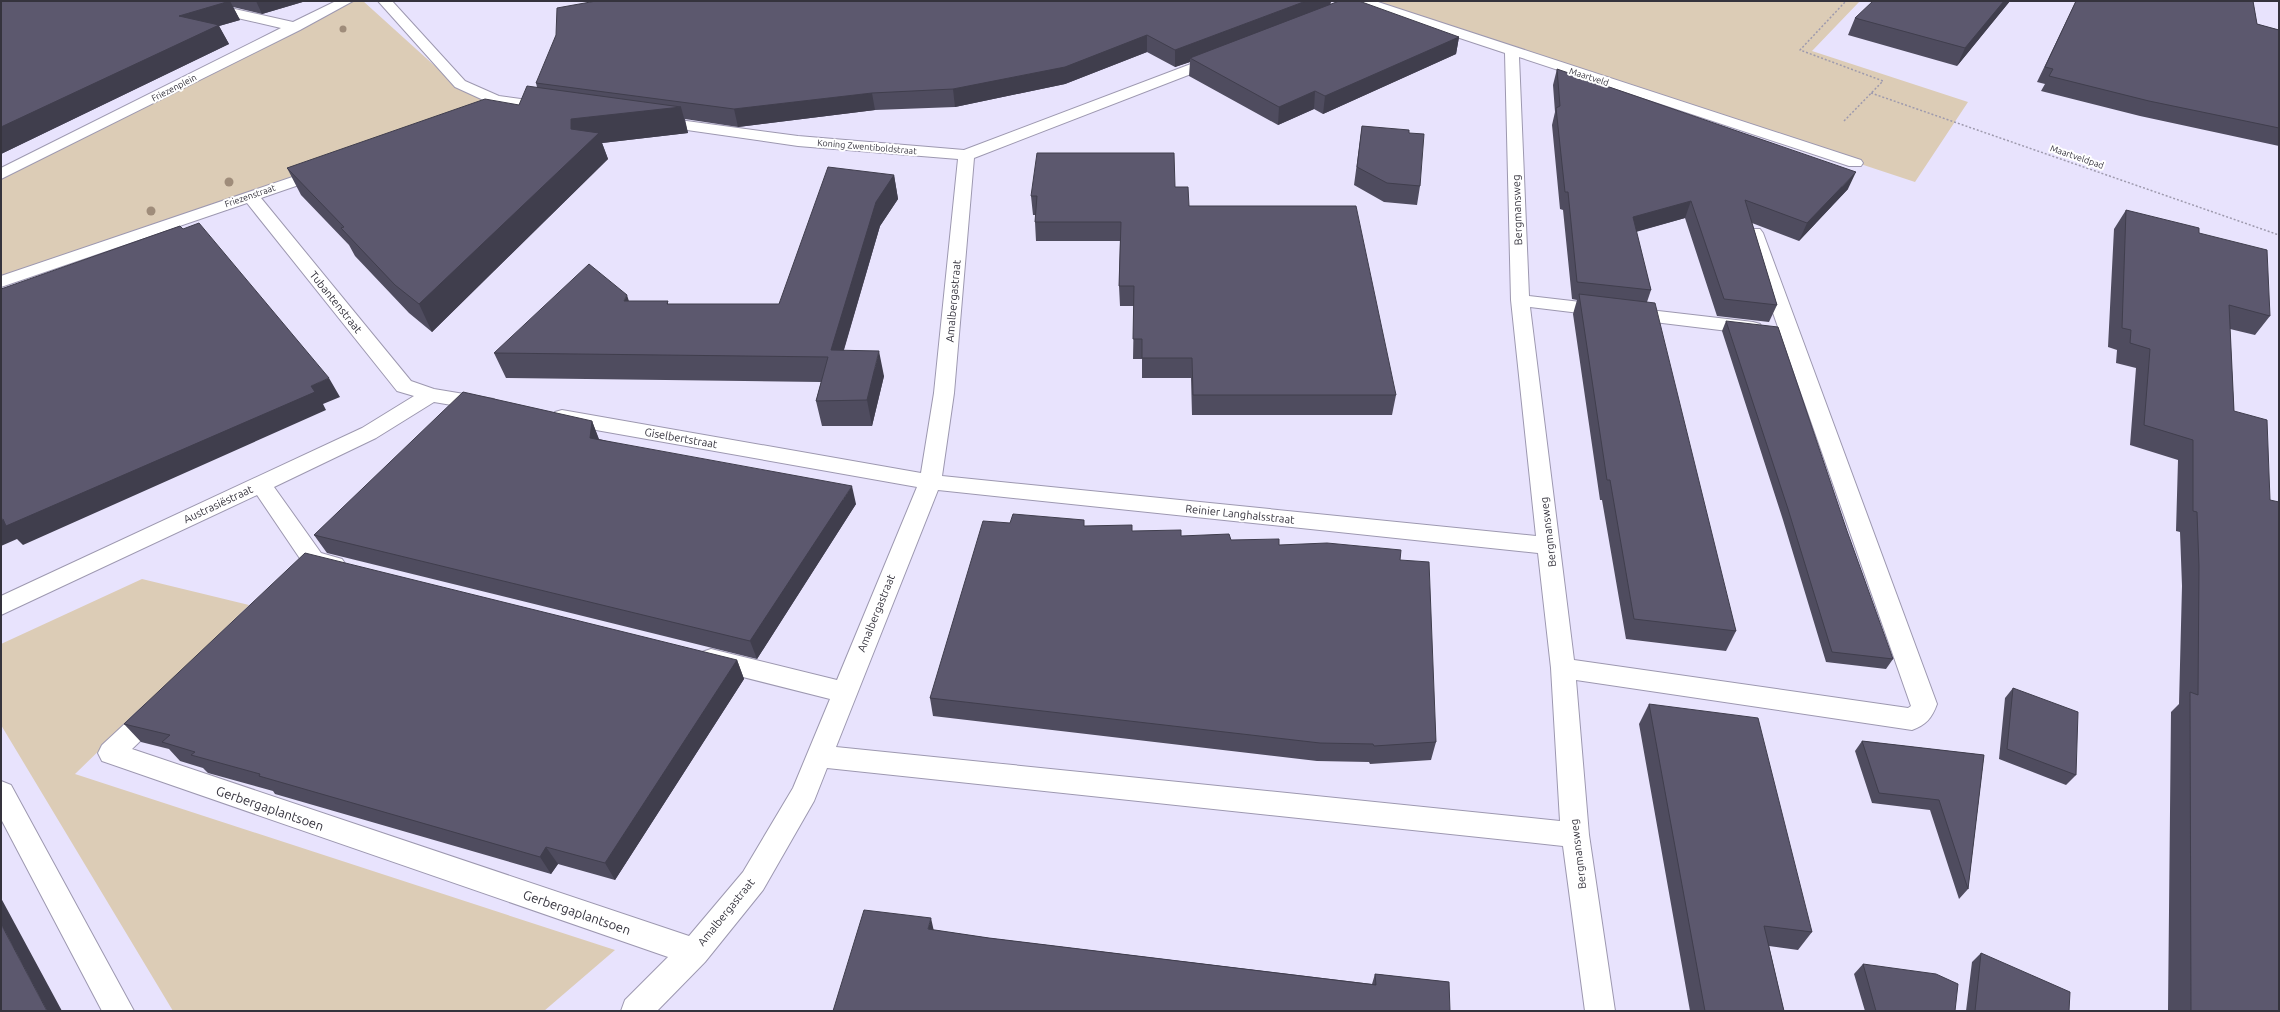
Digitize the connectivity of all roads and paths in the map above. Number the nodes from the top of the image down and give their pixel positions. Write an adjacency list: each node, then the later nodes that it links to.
1 (181, 1): 6 (street)
2 (346, 1): 6 (street, Friezenplein)
3 (385, 1): 10 (street)
4 (1846, 1): 9 (path)
5 (1358, 3): 7 (street, Maartveld)
6 (295, 27): 16 (street, Friezenplein)
7 (1512, 52): 12 (street, Maartveld); 21 (street, Bergmansweg)
8 (1227, 55): 13 (street, Koning Zwentiboldstraat)
9 (1871, 93): 12 (path); 19 (path, Maartveldpad)
10 (565, 110)
11 (643, 120): 13 (street, Koning Zwentiboldstraat)
12 (1816, 150): 14 (street, Maartveld)
13 (966, 155): 26 (street, Amalbergastraat)
14 (1855, 164)
15 (339, 166): 17 (street, Friezenstraat)
16 (1, 174)
17 (250, 196): 20 (street, Friezenstraat); 23 (street, Tubantenstraat)
18 (1754, 233): 22 (street)
19 (2279, 234)
20 (1, 282)
21 (1520, 300): 22 (street); 28 (street, Bergmansweg)
22 (1790, 332): 32 (street)
23 (431, 395): 24 (street); 27 (street, Austrasiëstraat)
24 (506, 407)
25 (546, 414): 26 (street, Giselbertstraat)
26 (930, 482): 28 (street, Reinier Langhalsstraat); 33 (street, Amalbergastraat)
27 (261, 484): 29 (street); 30 (street, Austrasiëstraat)
28 (1550, 546): 32 (street, Bergmansweg)
29 (351, 570)
30 (1, 606)
31 (690, 654): 33 (street)
32 (1563, 668): 37 (street, Bergmansweg)
33 (844, 692): 35 (street, Amalbergastraat)
34 (169, 698): 38 (street, Gerbergaplantsoen)
35 (819, 756): 37 (street); 38 (street, Amalbergastraat)
36 (1, 793): 39 (street)
37 (1575, 835): 41 (street, Bergmansweg)
38 (694, 952): 40 (street, Amalbergastraat)
39 (118, 1011)
40 (636, 1011)
41 (1600, 1011)

